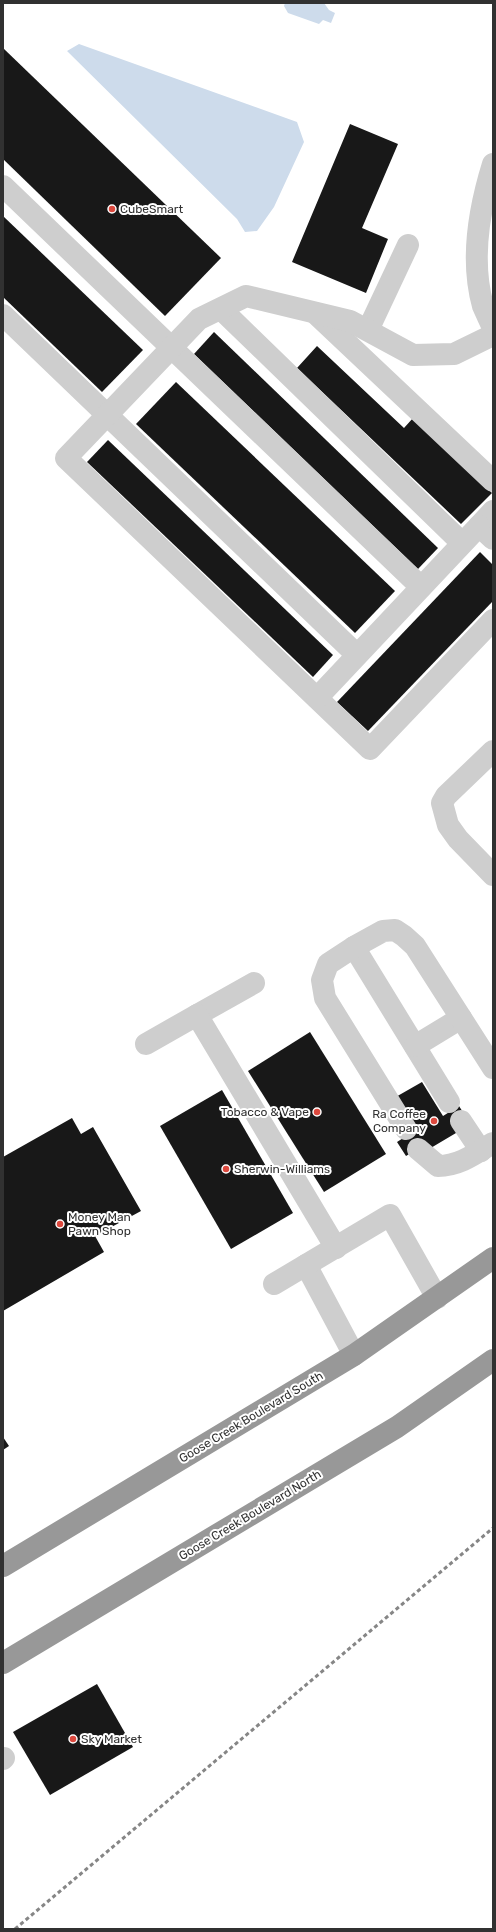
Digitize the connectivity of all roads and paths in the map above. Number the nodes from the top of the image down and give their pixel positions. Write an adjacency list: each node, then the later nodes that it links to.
1 (493, 164): 7 (street)
2 (3, 186): 10 (street)
3 (408, 245): 8 (street)
4 (221, 309): 5 (street); 10 (street); 14 (street)
5 (314, 312): 8 (street); 12 (street)
6 (3, 315): 11 (street)
7 (493, 328)
8 (368, 330): 9 (street)
9 (493, 335)
10 (172, 348): 11 (street); 15 (street)
11 (107, 416): 17 (street); 18 (street)
12 (493, 481)
13 (488, 525): 14 (street)
14 (462, 543): 15 (street)
15 (421, 587): 17 (street)
16 (493, 620): 18 (street)
17 (357, 655): 18 (street)
18 (317, 698)
19 (493, 751): 20 (street)
20 (493, 875)
21 (354, 947): 24 (street); 26 (street); 30 (street)
22 (254, 983): 23 (street)
23 (197, 1015): 25 (street); 33 (street)
24 (461, 1018): 26 (street); 27 (street)
25 (146, 1044)
26 (415, 1046): 28 (street)
27 (493, 1068)
28 (449, 1102)
29 (461, 1121): 31 (street)
30 (406, 1129)
31 (487, 1147): 32 (street)
32 (418, 1149)
33 (336, 1248): 35 (street); 37 (street)
34 (493, 1258): 37 (highway, Goose Creek Boulevard South)
35 (306, 1265): 36 (street); 38 (street)
36 (274, 1284)
37 (437, 1298): 38 (highway, Goose Creek Boulevard South)
38 (354, 1355): 40 (highway, Goose Creek Boulevard South)
39 (493, 1360): 41 (highway, Goose Creek Boulevard North)
40 (3, 1566)
41 (3, 1663)

